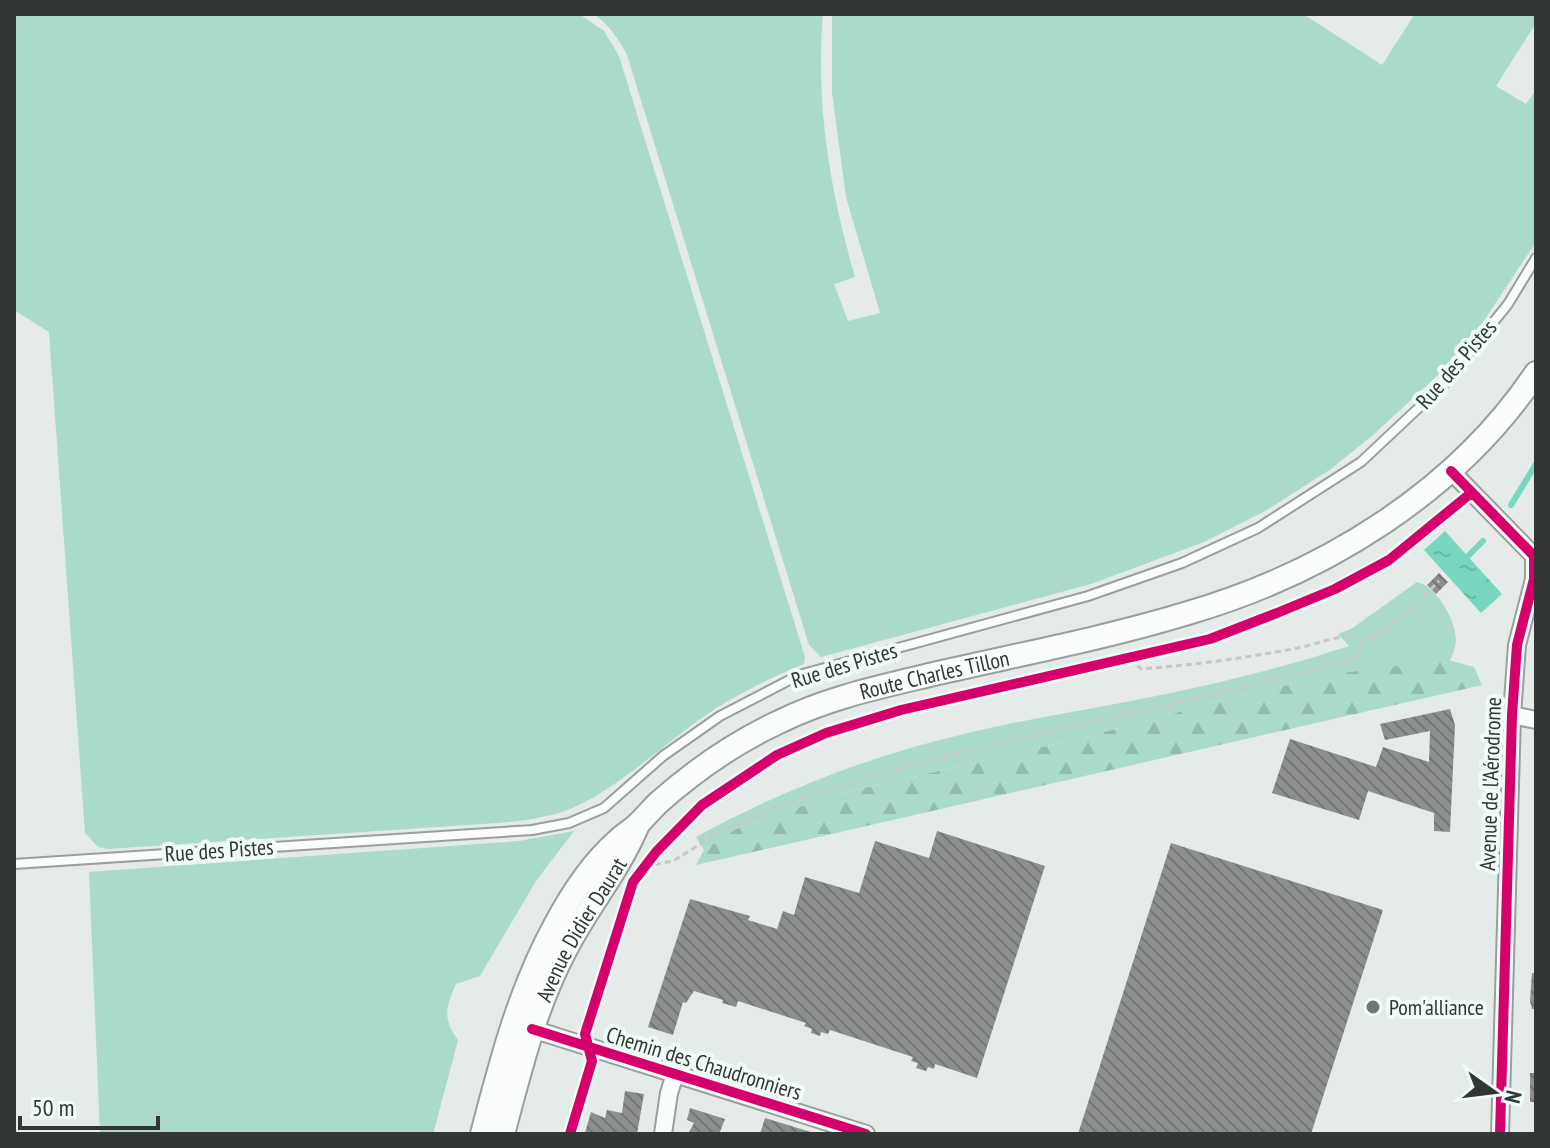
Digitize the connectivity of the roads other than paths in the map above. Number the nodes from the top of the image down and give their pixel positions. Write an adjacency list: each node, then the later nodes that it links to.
1 (1536, 258): 8 (lane, Rue des Pistes)
2 (1536, 373): 3 (main road, Route Charles Tillon)
3 (1451, 471): 4 (street, Avenue de l'Aérodrome); 7 (main road, Route Charles Tillon)
4 (1535, 555): 5 (street, Avenue de l'Aérodrome)
5 (1512, 715): 6 (street); 15 (street, Avenue de l'Aérodrome)
6 (1536, 720)
7 (639, 823): 9 (main road, Avenue Didier Daurat); 11 (main road, Route Charles Tillon)
8 (14, 864)
9 (532, 1029): 10 (street, Chemin des Chaudronniers); 12 (main road, Avenue Didier Daurat)
10 (675, 1074): 13 (street); 14 (street, Chemin des Chaudronniers)
11 (482, 1134)
12 (503, 1134)
13 (663, 1134)
14 (866, 1134)
15 (1500, 1134)

